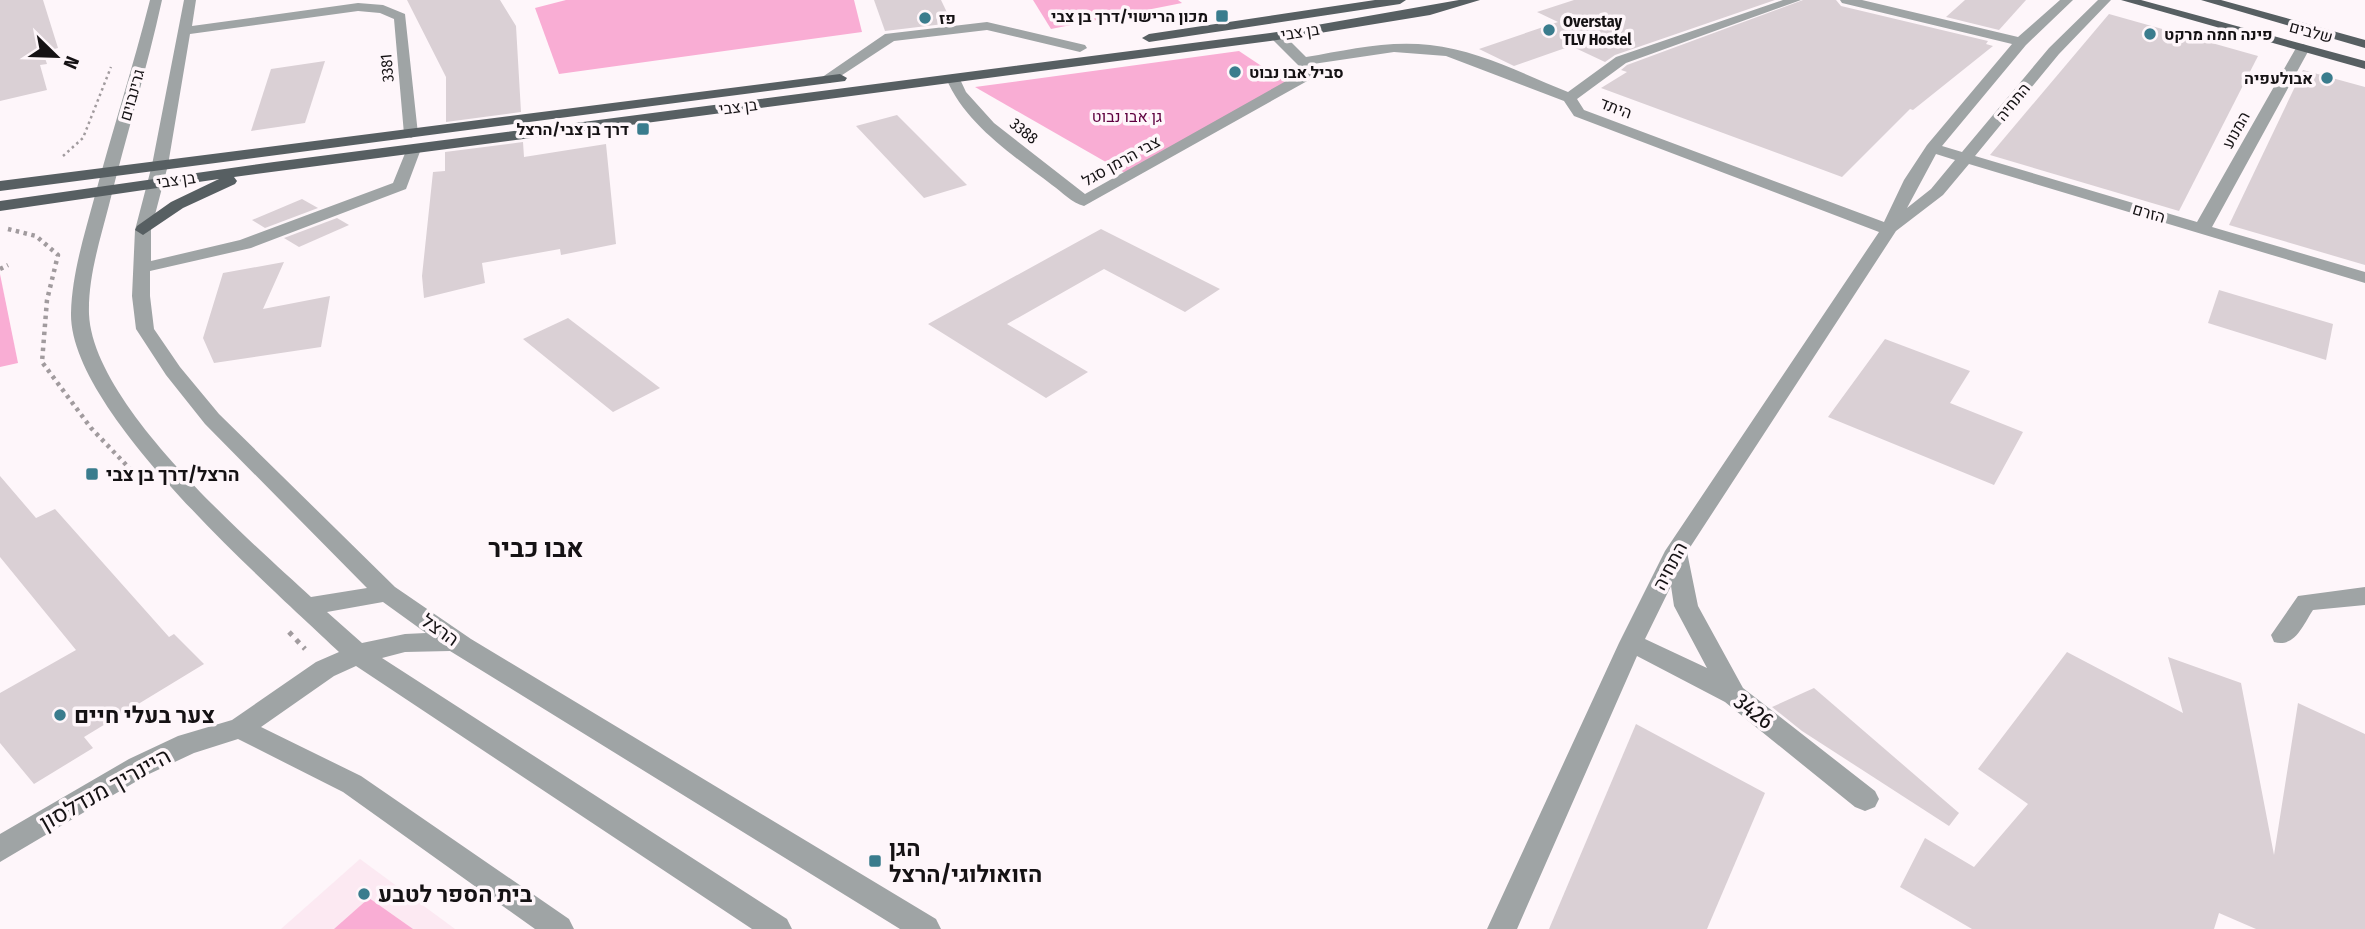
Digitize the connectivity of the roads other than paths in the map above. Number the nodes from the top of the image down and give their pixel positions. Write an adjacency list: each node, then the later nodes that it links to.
1 (156, 0): 27 (street, גרינבוים)
2 (190, 0): 11 (street, גרינבוים)
3 (1400, 0): 15 (main road, בן צבי)
4 (1474, 0): 12 (main road, בן צבי)
5 (1795, 0): 21 (street, היתד)
6 (1846, 0): 13 (street)
7 (2067, 0): 13 (street, התחיה)
8 (2105, 0): 24 (street, התחיה)
9 (2127, 0): 16 (main road, שלבים)
10 (2207, 0): 14 (main road, שלבים)
11 (185, 32): 22 (street, 3381); 25 (street, גרינבוים)
12 (1277, 36): 17 (street); 19 (main road, בן צבי)
13 (2021, 42): 23 (street, התחיה)
14 (2365, 44)
15 (1080, 48): 20 (main road, בן צבי); 20 (street)
16 (2303, 48): 18 (main road, שלבים); 32 (street, המנוע)
17 (1304, 62): 21 (street); 30 (street, צבי הרמן סגל)
18 (2365, 65)
19 (953, 78): 22 (main road, בן צבי); 30 (street, 3388)
20 (825, 80): 22 (main road, בן צבי)
21 (1569, 98): 34 (street, היתד)
22 (412, 142): 25 (main road, בן צבי); 26 (main road, בן צבי); 35 (street)
23 (1932, 148): 24 (street, הזרם); 34 (street, התחיה)
24 (1967, 159): 32 (street, הזרם); 34 (street, התחיה)
25 (160, 165): 27 (main road, בן צבי); 28 (street, גרינבוים)
26 (274, 167): 28 (main road, בן צבי); 33 (main road)
27 (107, 181): 28 (main road, בן צבי); 29 (main road, בן צבי); 31 (main road, בן צבי); 40 (street)
28 (153, 183): 33 (street, הרצל)
29 (0, 186)
30 (1084, 201)
31 (0, 206)
32 (2202, 229): 36 (street, הזרם)
33 (144, 230): 35 (street, הרצל)
34 (1889, 230): 37 (street, התחיה)
35 (142, 268): 38 (street, הרצל)
36 (2365, 278)
37 (1676, 551): 43 (street, התחיה); 45 (street)
38 (387, 593): 40 (street); 42 (street, הרצל)
39 (2365, 596): 41 (street)
40 (308, 606): 44 (street)
41 (2283, 635)
42 (455, 640): 44 (street, היינריך מנדלסון); 51 (street, הרצל)
43 (1631, 643): 45 (street, 3426); 52 (street, התחיה)
44 (357, 654): 46 (street, היינריך מנדלסון); 50 (street)
45 (1734, 695): 47 (street, 3426)
46 (240, 728): 48 (street, היינריך מנדלסון); 49 (street)
47 (1865, 799)
48 (0, 849)
49 (559, 929)
50 (777, 929)
51 (926, 929)
52 (1502, 929)

